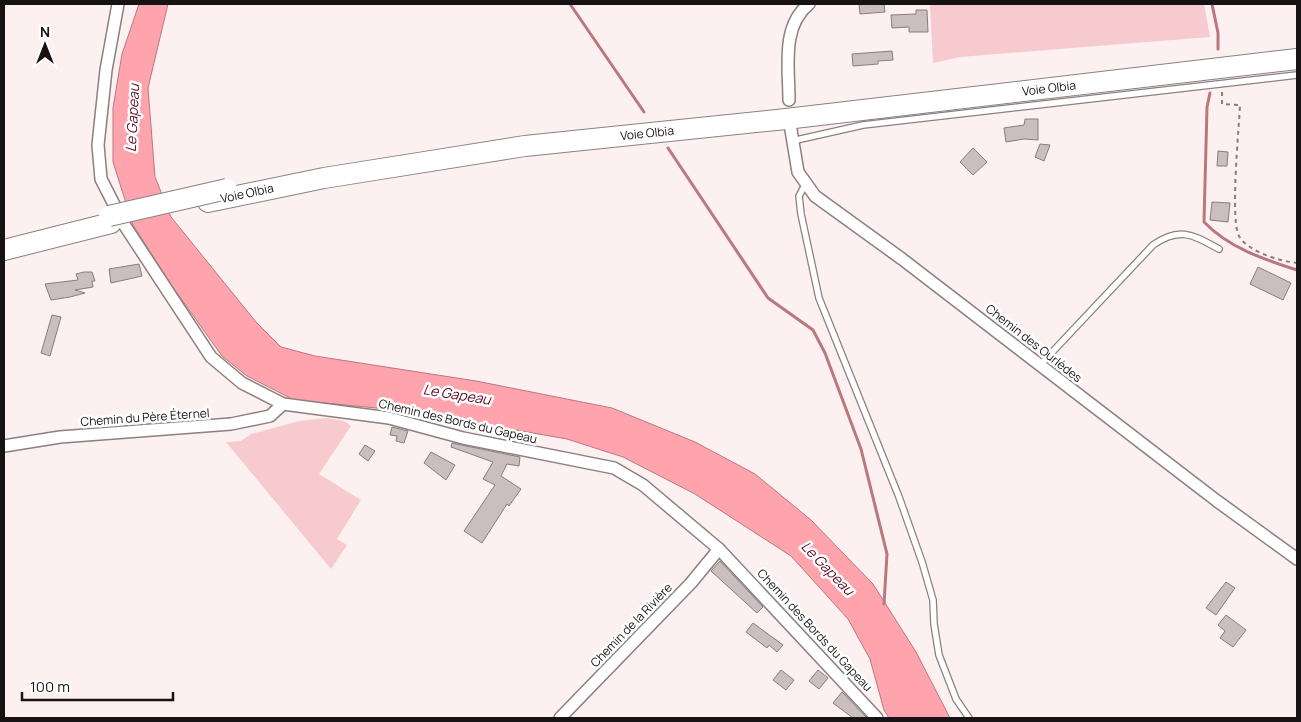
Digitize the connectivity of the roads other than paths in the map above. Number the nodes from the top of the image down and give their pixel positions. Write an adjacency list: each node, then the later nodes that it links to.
1 (118, 4): 16 (street, Chemin des Bords du Gapeau)
2 (809, 4): 6 (street)
3 (1297, 50): 10 (highway, Voie Olbia)
4 (1297, 59): 10 (highway, Voie Olbia)
5 (1297, 75): 8 (lane)
6 (789, 100)
7 (790, 124): 8 (street, Chemin des Ourlèdes)
8 (792, 141): 9 (street, Chemin des Ourlèdes)
9 (805, 185): 15 (street, Chemin des Ourlèdes); 22 (lane)
10 (229, 193): 11 (highway, Voie Olbia)
11 (110, 219): 12 (highway, Voie Olbia); 14 (highway, Voie Olbia)
12 (4, 241)
13 (1219, 249): 15 (lane)
14 (4, 250)
15 (1040, 365): 19 (street, Chemin des Ourlèdes)
16 (283, 404): 17 (street, Chemin du Père Éternel); 18 (street, Chemin des Bords du Gapeau)
17 (4, 446)
18 (719, 549): 20 (street, Chemin de la Rivière); 21 (street, Chemin des Bords du Gapeau)
19 (1297, 559)
20 (560, 718)
21 (877, 718)
22 (969, 718)

